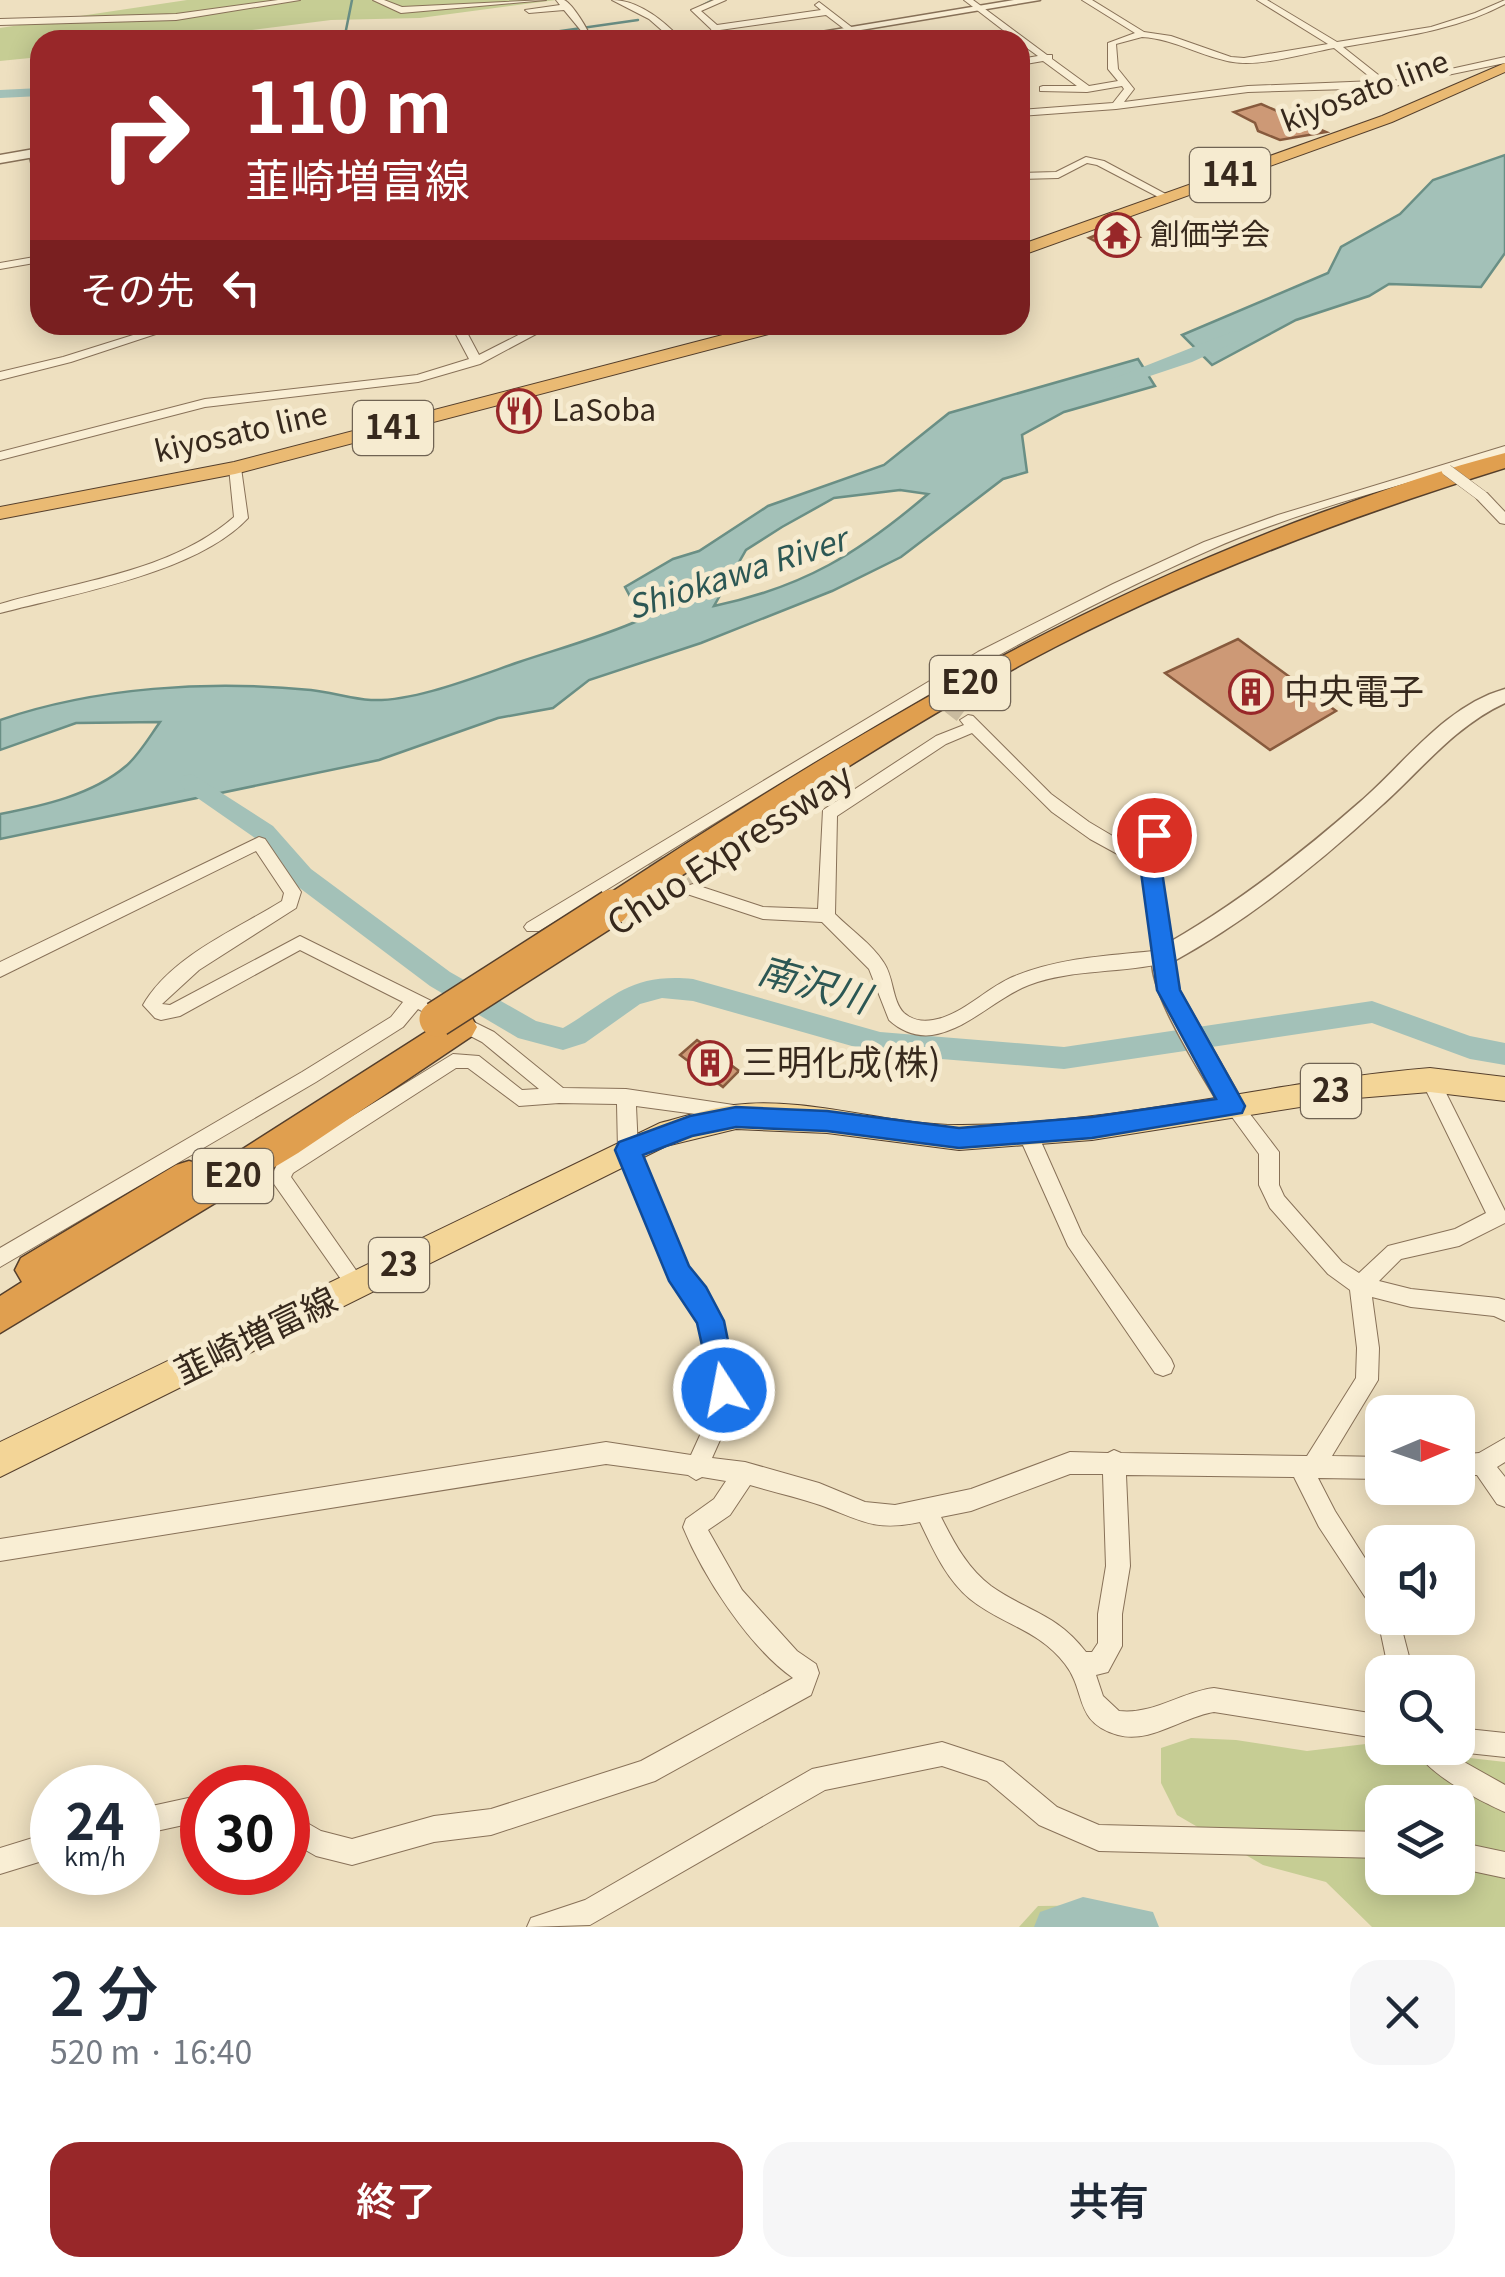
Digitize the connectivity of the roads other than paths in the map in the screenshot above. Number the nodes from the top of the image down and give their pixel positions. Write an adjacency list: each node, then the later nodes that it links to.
1 (296, 0): 19 (street)
2 (377, 0): 3 (street)
3 (542, 0)
4 (618, 0): 20 (street)
5 (722, 0): 16 (street)
6 (968, 0): 13 (street)
7 (1035, 0): 13 (street)
8 (1086, 0): 27 (street)
9 (1260, 0): 29 (street)
10 (1505, 1): 29 (street)
11 (816, 2): 14 (street)
12 (564, 4): 15 (street); 23 (street)
13 (980, 9): 22 (street); 26 (street)
14 (828, 12): 21 (street); 22 (street)
15 (499, 13)
16 (702, 16): 17 (street); 21 (street)
17 (688, 19)
18 (675, 21): 20 (street)
19 (0, 22)
20 (661, 24): 24 (street)
21 (716, 28)
22 (850, 29): 25 (street)
23 (584, 30)
24 (667, 30)
25 (844, 30)
26 (1010, 30)
27 (1142, 34): 29 (street); 33 (street)
28 (1030, 44): 30 (street)
29 (1337, 46): 34 (street)
30 (1048, 57): 31 (street); 36 (street)
31 (1030, 60)
32 (1505, 64): 34 (street); 42 (highway, kiyosato line / 141)
33 (1124, 82): 36 (street); 37 (street)
34 (1384, 85): 37 (street)
35 (1043, 89): 36 (street)
36 (1087, 89)
37 (1116, 106): 38 (street)
38 (1030, 111)
39 (30, 154): 40 (street)
40 (0, 159)
41 (1030, 176): 42 (street)
42 (1168, 198): 43 (highway, kiyosato line / 141)
43 (1030, 247)
44 (30, 261): 45 (street)
45 (0, 266)
46 (142, 335): 51 (street)
47 (461, 335): 50 (street)
48 (527, 335): 50 (street)
49 (741, 335): 55 (highway, kiyosato line / 141)
50 (476, 362): 53 (street)
51 (0, 376)
52 (1505, 450): 56 (street)
53 (0, 456)
54 (1505, 460): 65 (highway, Chuo Expressway / E20)
55 (235, 468): 58 (highway, kiyosato line / 141); 60 (street)
56 (1444, 468): 59 (street, bridge); 67 (street)
57 (1505, 472): 65 (highway, Chuo Expressway / E20)
58 (0, 513)
59 (1505, 520)
60 (0, 610)
61 (1505, 695): 68 (street)
62 (1163, 825): 63 (street)
63 (1150, 865): 66 (street); 68 (street)
64 (693, 890): 66 (street)
65 (620, 912): 70 (highway, Chuo Expressway / E20)
66 (826, 916): 68 (street)
67 (533, 927)
68 (1162, 956): 75 (street)
69 (0, 970): 70 (street)
70 (437, 1015): 73 (street); 80 (street); 83 (highway, Chuo Expressway / E20); 85 (highway, Chuo Expressway / E20)
71 (1430, 1080): 72 (main road, 韮崎増富線 / 23); 75 (main road, 韮崎増富線 / 23); 79 (street)
72 (1505, 1089)
73 (559, 1095): 74 (street); 82 (street)
74 (626, 1097): 76 (street); 78 (street)
75 (1233, 1106): 77 (main road, 韮崎増富線 / 23); 81 (street)
76 (765, 1116): 77 (main road, 韮崎増富線 / 23); 78 (main road, 韮崎増富線 / 23)
77 (1028, 1134): 86 (street)
78 (628, 1150): 82 (main road, 韮崎増富線 / 23); 94 (street)
79 (1501, 1223): 81 (street)
80 (0, 1258)
81 (1360, 1285): 84 (street); 92 (street)
82 (357, 1286): 88 (main road, 韮崎増富線 / 23)
83 (0, 1290)
84 (1505, 1312)
85 (0, 1316)
86 (1164, 1366)
87 (1505, 1448): 90 (street)
88 (0, 1460)
89 (1114, 1461): 92 (street); 97 (street); 100 (street)
90 (1482, 1464): 91 (street); 96 (street)
91 (1475, 1465)
92 (1307, 1468): 93 (street); 99 (street)
93 (1365, 1468)
94 (696, 1469): 95 (street); 98 (street)
95 (746, 1473): 97 (street); 106 (street)
96 (1505, 1496)
97 (926, 1510): 100 (street)
98 (0, 1550)
99 (1365, 1579)
100 (1081, 1666): 101 (street)
101 (1365, 1724)
102 (1475, 1742): 103 (street)
103 (1505, 1745)
104 (1448, 1765): 105 (street)
105 (1505, 1800)
106 (310, 1839)
107 (1365, 1844): 112 (street)
108 (30, 1852): 110 (street)
109 (1475, 1859): 111 (street)
110 (0, 1861)
111 (1505, 1865)
112 (540, 1927)

